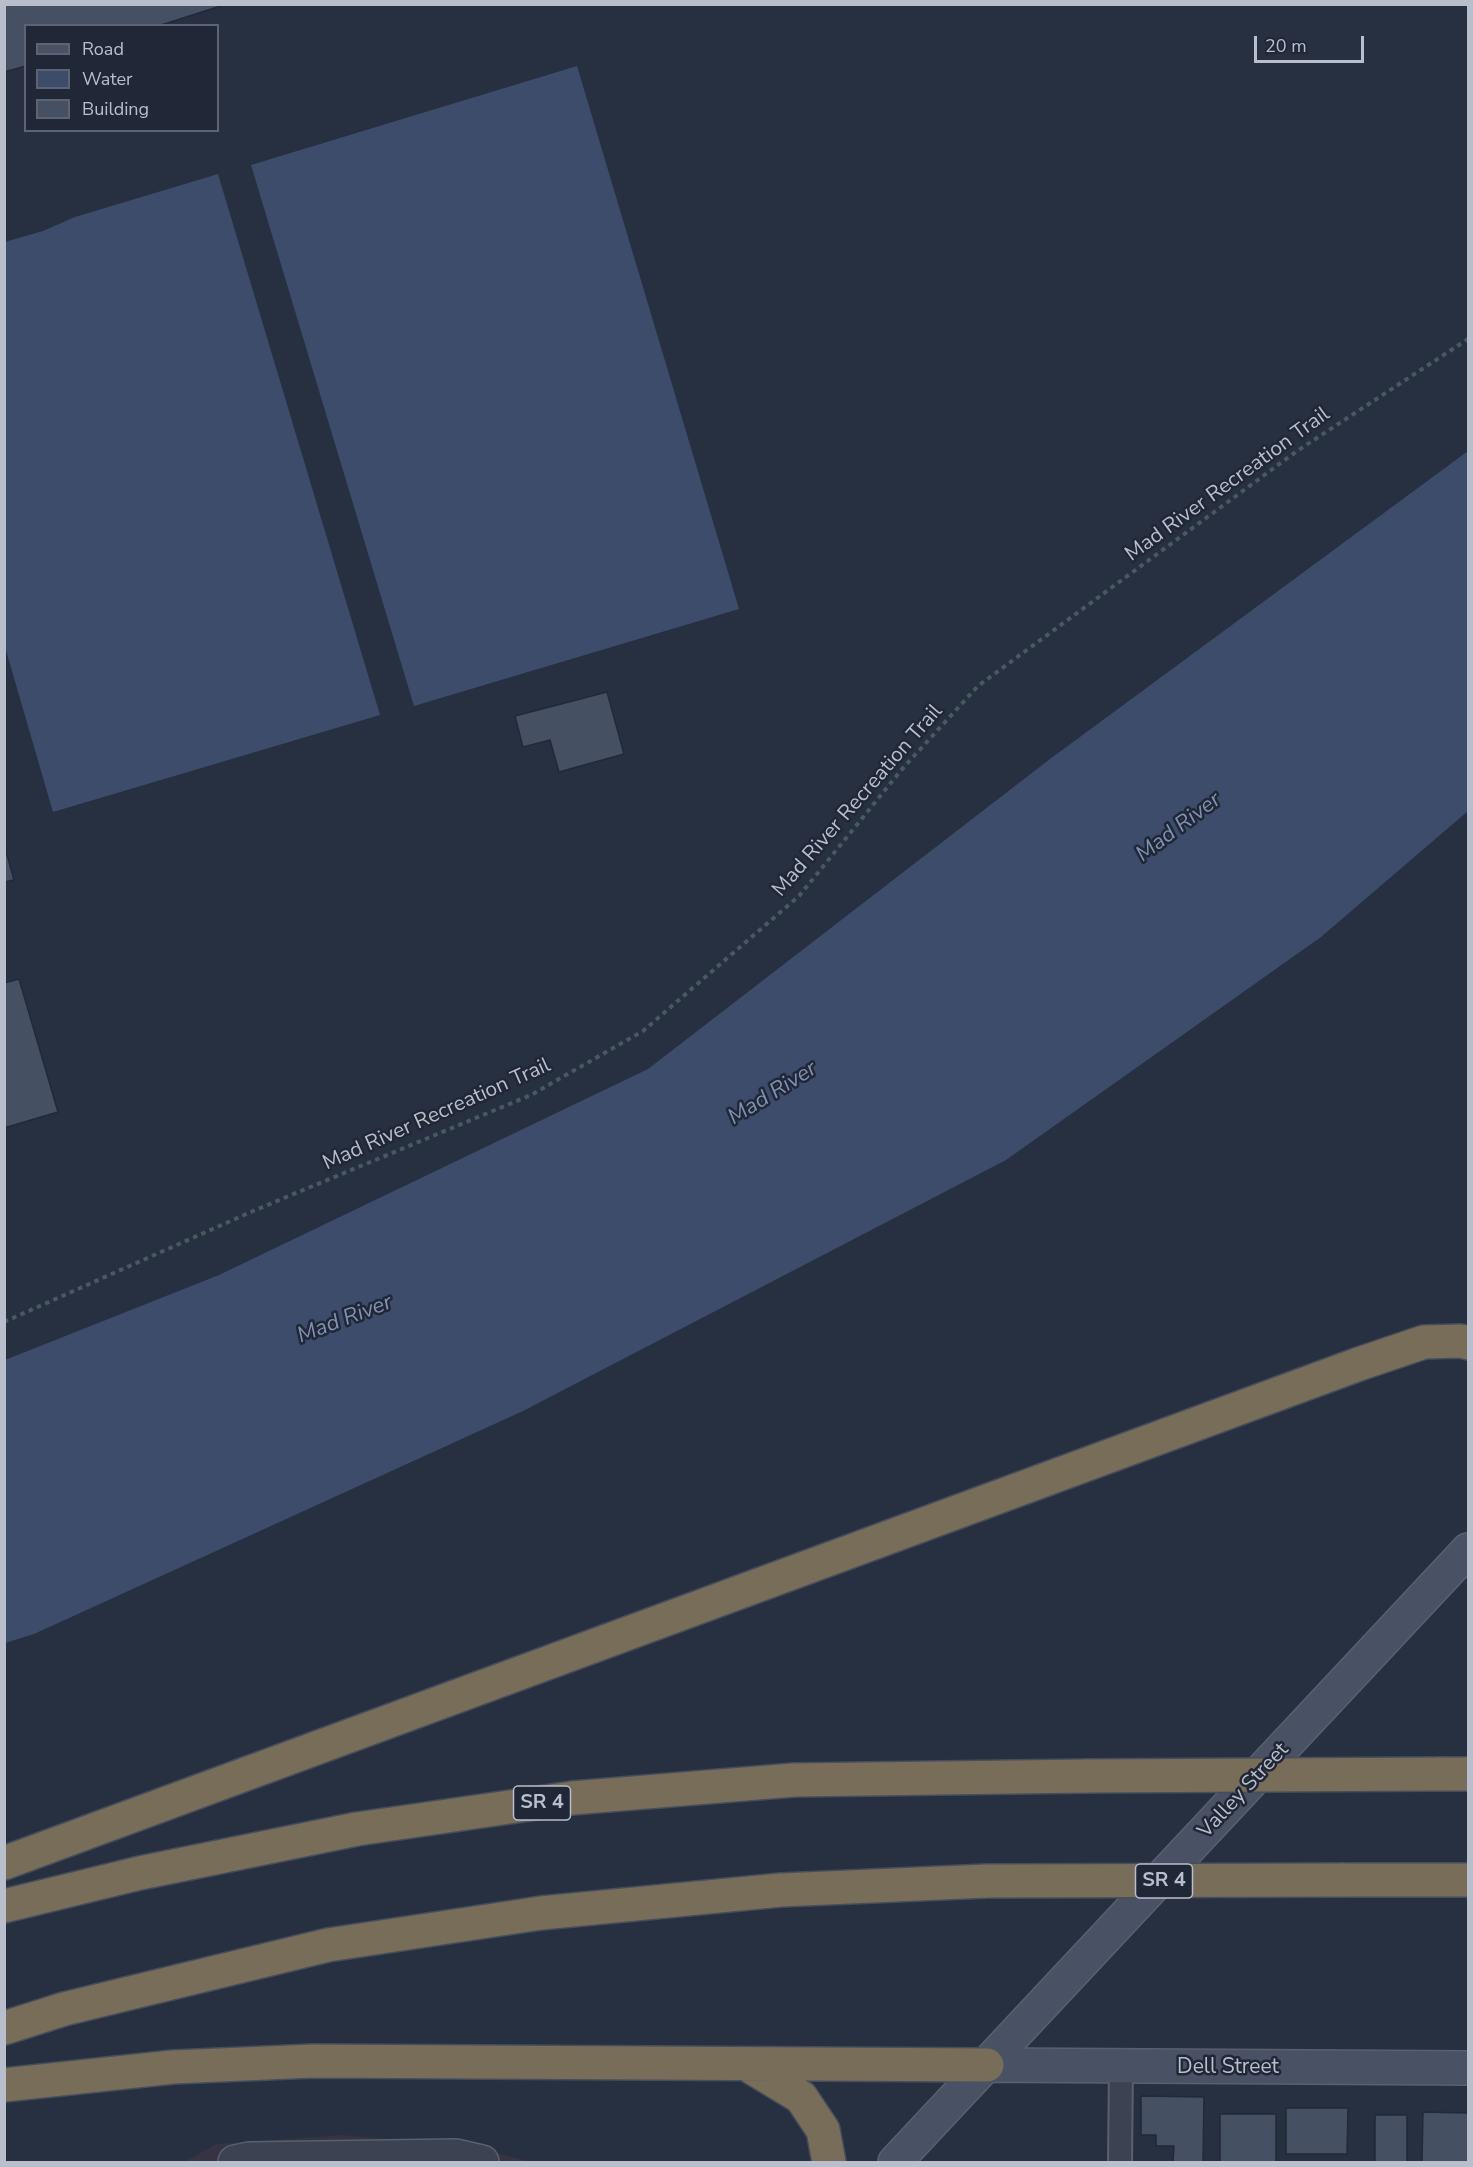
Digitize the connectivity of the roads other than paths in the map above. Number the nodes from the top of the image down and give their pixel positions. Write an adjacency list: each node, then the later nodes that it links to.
1 (1468, 1343): 4 (highway)
2 (1468, 1550): 9 (main road, Valley Street)
3 (1454, 1774): 6 (highway, SR 4, bridge)
4 (4, 1863)
5 (1468, 1880): 7 (highway, SR 4, bridge)
6 (4, 1906)
7 (4, 2028)
8 (748, 2065): 9 (highway); 12 (highway); 15 (highway)
9 (987, 2065): 10 (main road, Dell Street); 16 (main road, Valley Street)
10 (1122, 2067): 11 (main road, Dell Street); 17 (lane)
11 (1468, 2068)
12 (4, 2085)
13 (235, 2163): 14 (street)
14 (482, 2163)
15 (829, 2163)
16 (896, 2163)
17 (1120, 2163)

